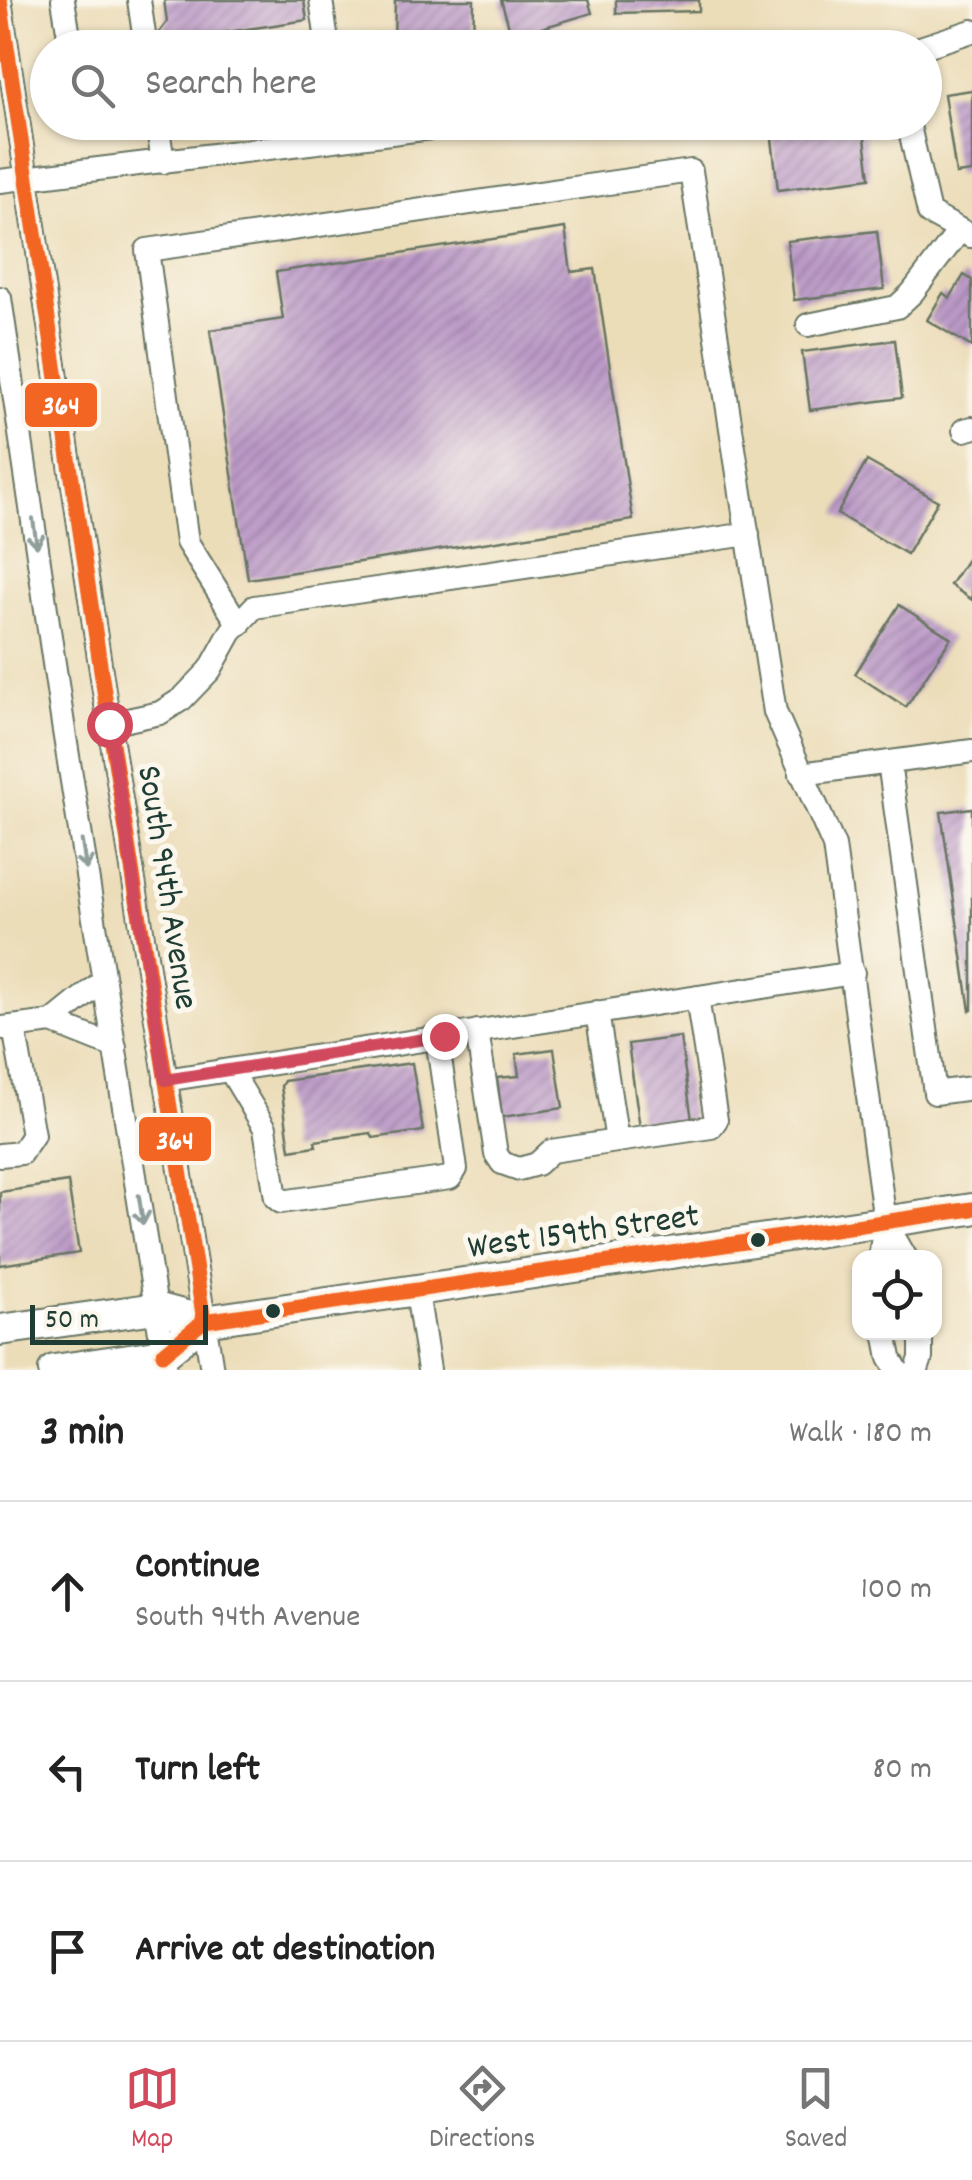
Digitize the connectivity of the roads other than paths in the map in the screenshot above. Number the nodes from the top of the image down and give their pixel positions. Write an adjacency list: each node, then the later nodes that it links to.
1 (0, 0): 14 (street, South 94th Avenue)
2 (64, 0): 5 (street)
3 (139, 0): 6 (street)
4 (321, 0): 7 (street)
5 (68, 30)
6 (143, 30)
7 (325, 30)
8 (972, 31): 9 (street)
9 (942, 41)
10 (160, 140): 13 (street)
11 (294, 140): 13 (street)
12 (912, 140): 16 (street)
13 (163, 162): 14 (street)
14 (28, 178): 15 (street); 21 (street, South 94th Avenue)
15 (0, 181)
16 (966, 234): 18 (street)
17 (0, 298): 26 (street, one-way to 26)
18 (808, 325)
19 (748, 534): 20 (street); 20 (street); 24 (street)
20 (238, 625): 21 (street)
21 (109, 724): 35 (street, South 94th Avenue)
22 (972, 751): 23 (street)
23 (889, 762): 24 (street); 36 (street)
24 (800, 774): 25 (street)
25 (853, 973): 27 (street); 40 (street)
26 (104, 980): 29 (street); 33 (street)
27 (697, 997): 28 (street); 37 (street)
28 (597, 1012): 31 (street); 37 (street)
29 (52, 1022): 30 (street); 33 (street)
30 (7, 1028): 38 (street)
31 (477, 1031): 32 (street); 37 (street)
32 (436, 1038): 34 (street); 34 (street)
33 (114, 1047): 44 (street, one-way to 44)
34 (230, 1070): 35 (street)
35 (165, 1080): 45 (street, South 94th Avenue)
36 (972, 1088)
37 (617, 1141)
38 (0, 1154)
39 (972, 1210): 40 (main road, West 159th Street)
40 (885, 1222): 41 (street); 42 (street); 43 (main road, West 159th Street)
41 (881, 1250)
42 (901, 1250)
43 (417, 1292): 45 (main road, West 159th Street); 52 (street)
44 (156, 1308): 45 (main road, West 159th Street); 46 (main road, West 159th Street); 49 (street)
45 (204, 1321): 49 (main road); 51 (street, South 94th Avenue)
46 (0, 1330)
47 (887, 1340): 53 (street)
48 (921, 1340): 54 (street)
49 (164, 1362): 50 (main road)
50 (54, 1370)
51 (212, 1370)
52 (429, 1370)
53 (897, 1370)
54 (917, 1370)

